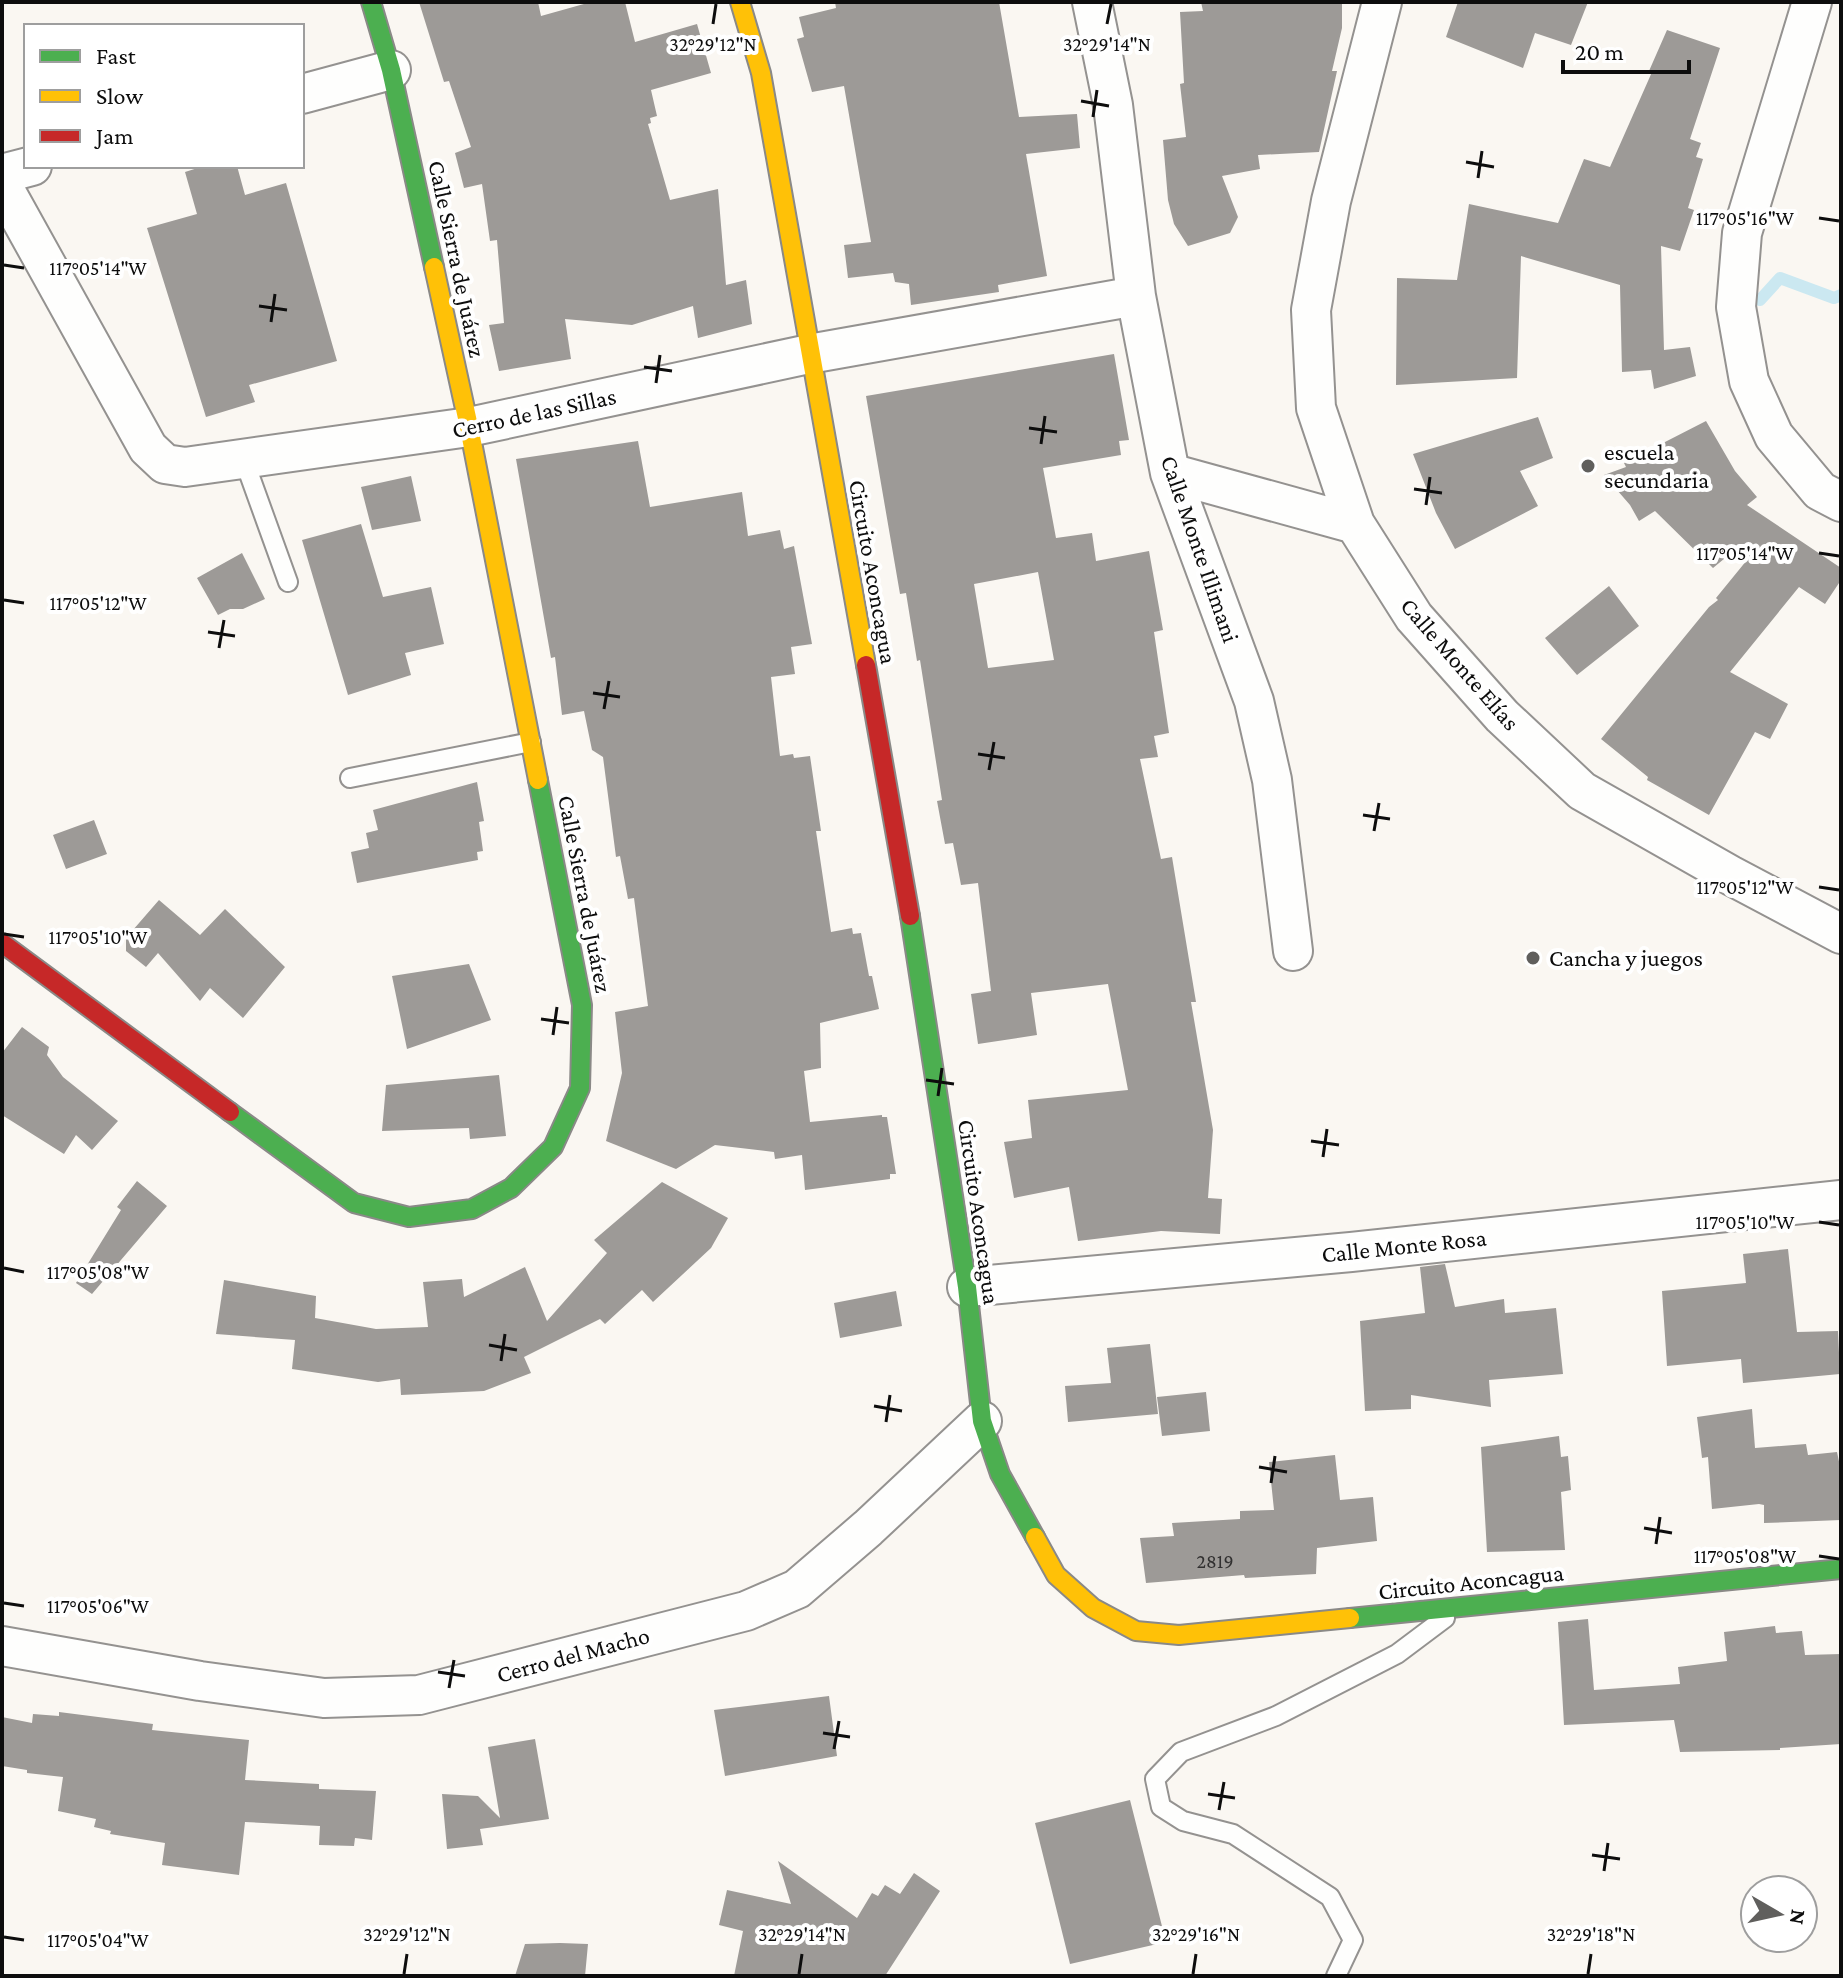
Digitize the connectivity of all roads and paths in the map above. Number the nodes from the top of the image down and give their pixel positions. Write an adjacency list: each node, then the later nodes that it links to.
1 (371, 2): 6 (street, Calle Sierra de Juárez)
2 (740, 2): 12 (street, Circuito Aconcagua)
3 (1092, 2): 11 (street, Calle Monte Illimani)
4 (1382, 2): 17 (street, Calle Monte Elías)
5 (1812, 2): 16 (street)
6 (391, 70): 7 (street); 13 (street, Calle Sierra de Juárez)
7 (304, 93)
8 (24, 168): 9 (street)
9 (2, 174)
10 (2, 185): 14 (street, Cerro de las Sillas)
11 (1136, 296): 12 (street, Cerro de las Sillas); 15 (street, Calle Monte Illimani)
12 (809, 354): 13 (street, Cerro de las Sillas); 25 (street, Circuito Aconcagua)
13 (469, 427): 14 (street, Cerro de las Sillas); 19 (street, Calle Sierra de Juárez)
14 (244, 460): 18 (lane)
15 (1170, 473): 17 (street); 23 (street, Calle Monte Illimani)
16 (1841, 502)
17 (1355, 524): 21 (street, Calle Monte Elías)
18 (288, 582)
19 (531, 742): 20 (lane); 22 (street, Calle Sierra de Juárez)
20 (350, 778)
21 (1841, 934)
22 (2, 943)
23 (1293, 951)
24 (1841, 1200): 25 (street, Calle Monte Rosa)
25 (967, 1287): 26 (street, Circuito Aconcagua)
26 (982, 1421): 28 (street, Circuito Aconcagua); 29 (street, Cerro del Macho)
27 (1841, 1569): 28 (street, Circuito Aconcagua)
28 (1460, 1607): 30 (lane)
29 (2, 1646)
30 (1336, 1976)

